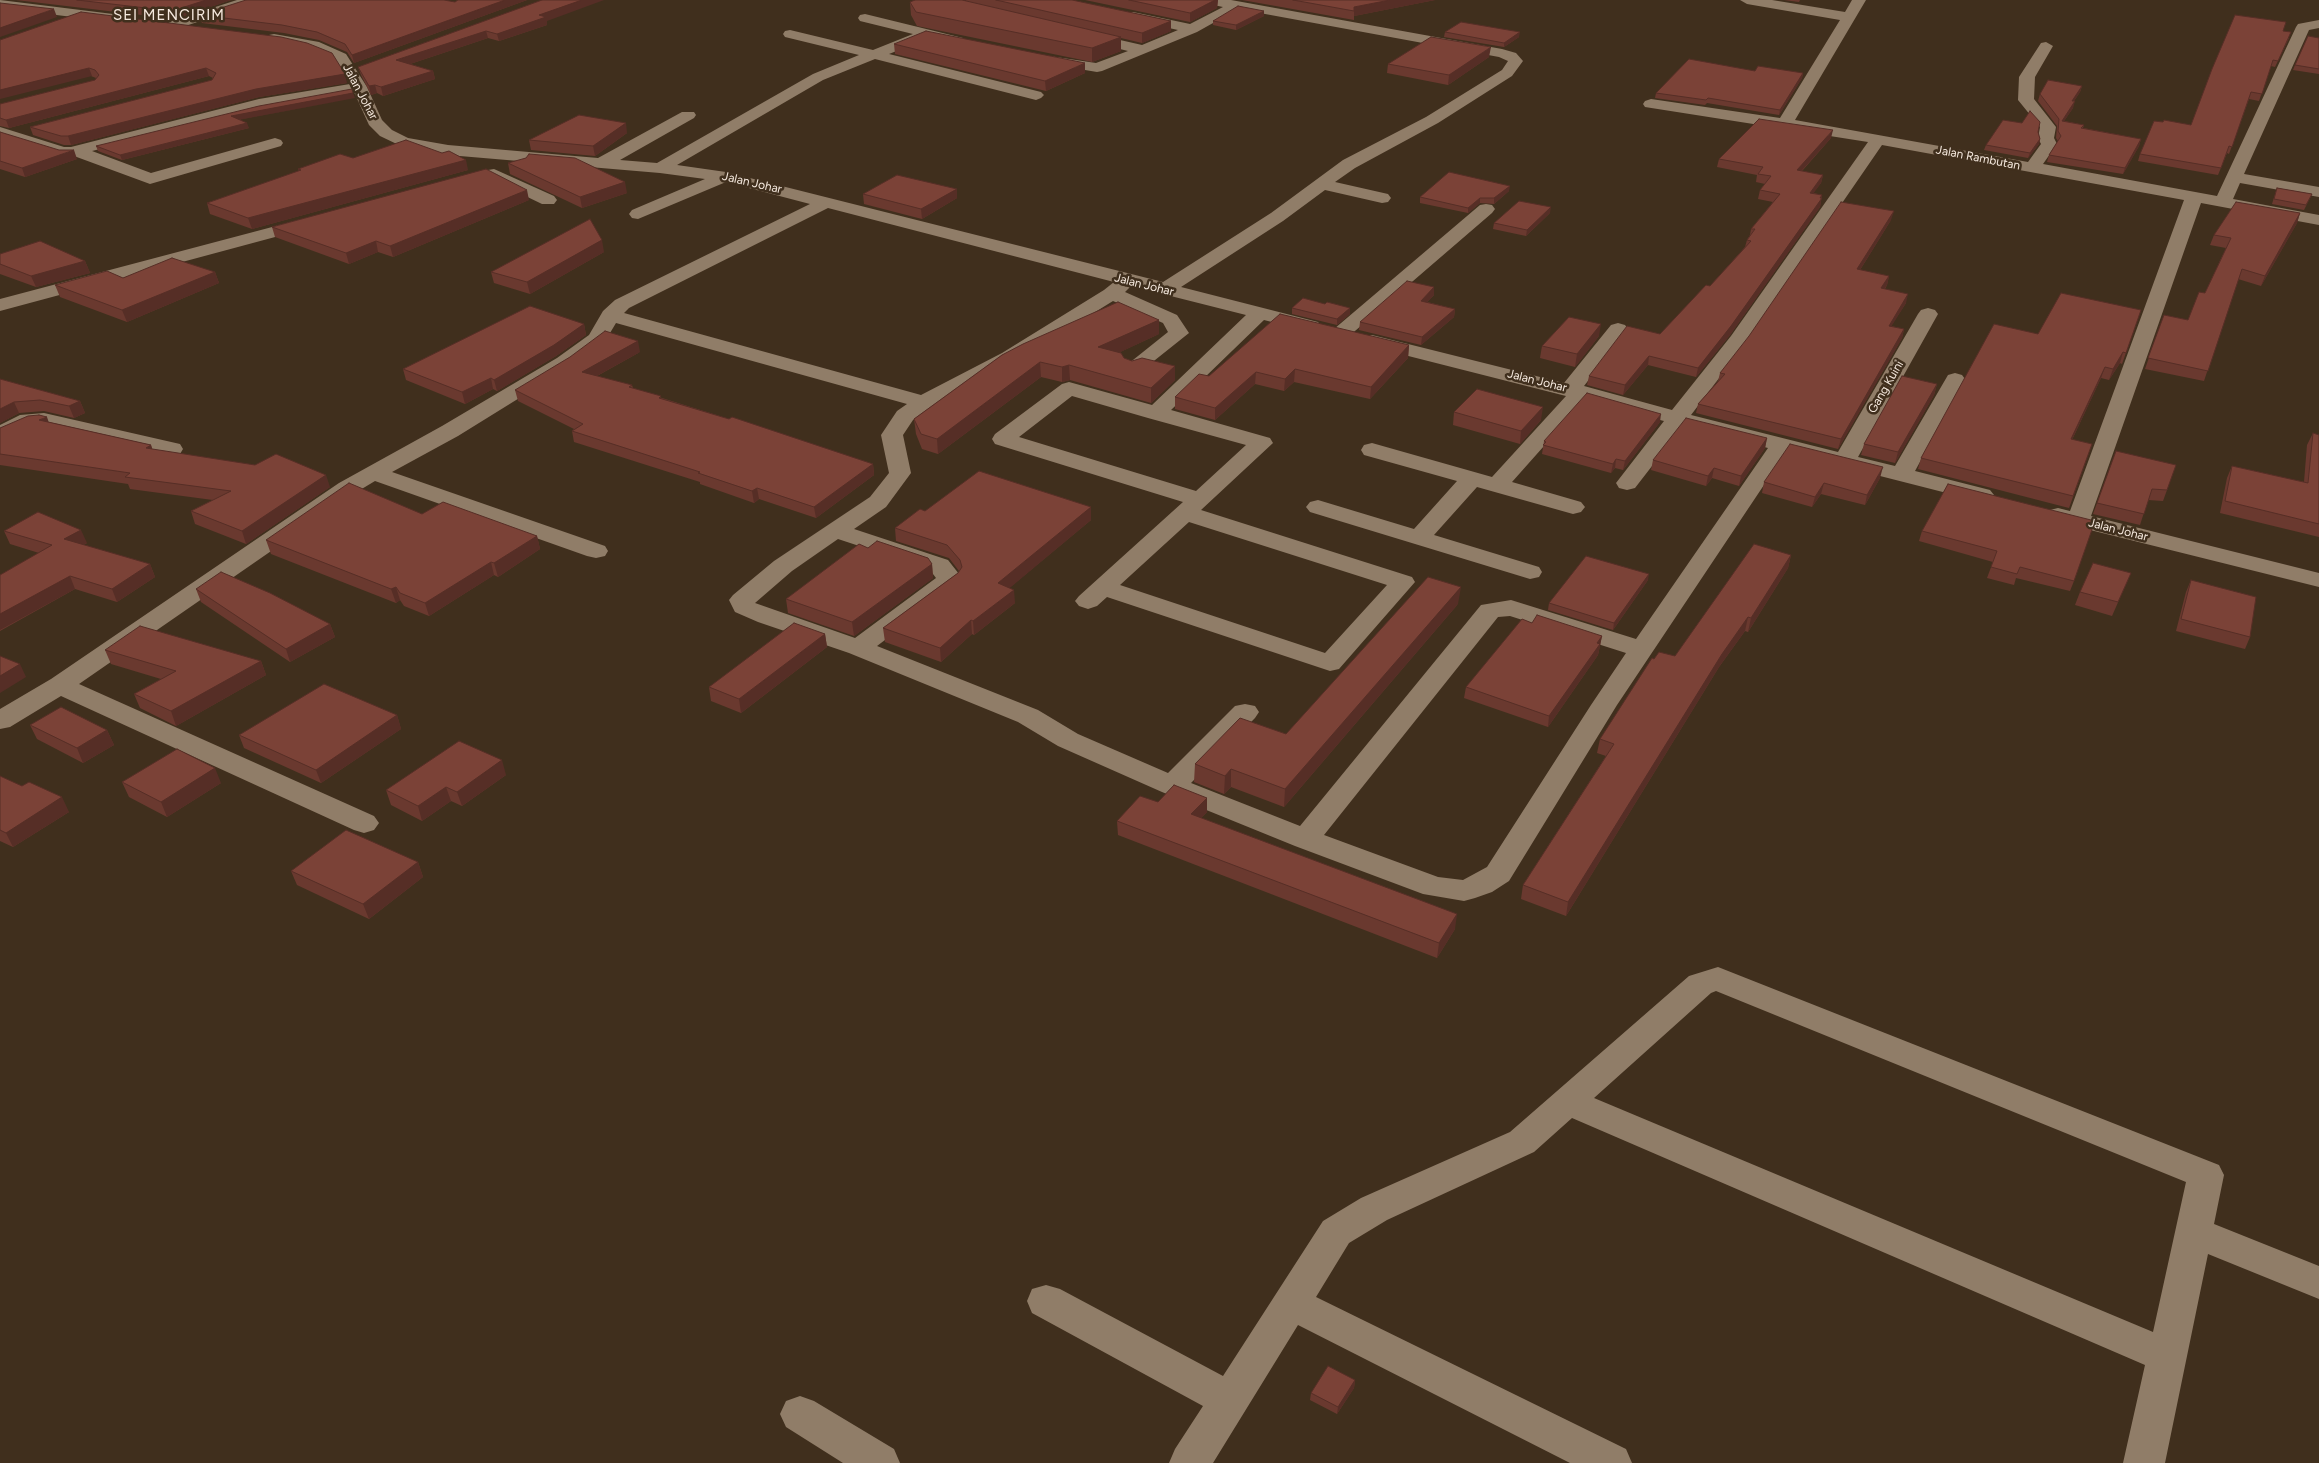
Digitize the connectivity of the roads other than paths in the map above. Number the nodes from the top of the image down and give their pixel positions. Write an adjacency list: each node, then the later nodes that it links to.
1 (251, 0): 19 (street)
2 (1208, 0): 6 (street)
3 (1747, 0): 12 (street)
4 (1842, 1): 5 (street)
5 (1858, 2): 12 (street)
6 (1241, 3): 14 (street); 18 (street)
7 (0, 4): 11 (street)
8 (1333, 10): 14 (street)
9 (1114, 12): 18 (street)
10 (124, 13): 11 (street)
11 (89, 16): 17 (street)
12 (1849, 17): 38 (street)
13 (865, 18): 22 (street)
14 (1317, 19): 23 (street)
15 (1412, 22): 23 (street)
16 (2319, 24): 49 (street)
17 (55, 25)
18 (1192, 29): 27 (street)
19 (211, 30)
20 (1066, 32): 27 (street)
21 (790, 34): 29 (street)
22 (926, 34): 25 (street); 29 (street)
23 (1392, 34): 50 (street)
24 (256, 36): 31 (street, Jalan Johar)
25 (974, 44)
26 (2046, 46): 47 (street)
27 (1143, 50): 30 (street)
28 (360, 52): 31 (street)
29 (873, 54): 35 (street); 46 (street)
30 (1031, 56)
31 (341, 57): 33 (street, Jalan Johar)
32 (368, 66): 33 (street)
33 (349, 72): 34 (street, Jalan Johar)
34 (359, 87): 43 (street); 44 (street, Jalan Johar)
35 (1036, 95)
36 (1650, 104): 38 (street, Jalan Rambutan)
37 (688, 115): 45 (street)
38 (1785, 123): 41 (street, Jalan Rambutan)
39 (37, 128): 40 (street)
40 (4, 133): 43 (street)
41 (1878, 140): 47 (street, Jalan Rambutan); 74 (street)
42 (275, 143): 43 (street)
43 (76, 151)
44 (536, 159): 45 (street, Jalan Johar); 54 (street)
45 (601, 163): 46 (street, Jalan Johar)
46 (660, 168): 48 (street, Jalan Johar)
47 (2032, 168): 53 (street, Jalan Rambutan)
48 (726, 177): 55 (street, Jalan Johar); 58 (street)
49 (2234, 177): 51 (street); 56 (street)
50 (1321, 184): 52 (street); 62 (street)
51 (2319, 192)
52 (1382, 198)
53 (2194, 198): 56 (street, Jalan Rambutan); 90 (street)
54 (548, 200)
55 (827, 202): 61 (street, Jalan Johar); 66 (street)
56 (2222, 203): 60 (street, Jalan Rambutan)
57 (1486, 209): 68 (street)
58 (638, 214)
59 (327, 217): 63 (street)
60 (2319, 220)
61 (1119, 287): 62 (street, Jalan Johar); 69 (street); 72 (street)
62 (1164, 290): 64 (street, Jalan Johar)
63 (0, 305)
64 (1260, 313): 68 (street, Jalan Johar); 73 (street)
65 (1928, 314): 79 (street, Gang Kuini)
66 (610, 315): 72 (street); 80 (street)
67 (1618, 329): 71 (street)
68 (1340, 333): 71 (street, Jalan Johar)
69 (1132, 368)
70 (1955, 379): 81 (street)
71 (1576, 391): 74 (street, Jalan Johar); 84 (street)
72 (923, 402): 91 (street)
73 (1156, 413): 86 (street); 86 (street)
74 (1680, 417): 76 (street, Jalan Johar); 83 (street)
75 (0, 433): 77 (street)
76 (1781, 444): 79 (street, Jalan Johar); 97 (street)
77 (172, 449)
78 (1372, 450): 82 (street)
79 (1845, 460): 81 (street, Jalan Johar)
80 (373, 473): 93 (street); 98 (street)
81 (1902, 474): 85 (street, Jalan Johar)
82 (1473, 478): 84 (street); 92 (street)
83 (1627, 483)
84 (1496, 485): 88 (street)
85 (2004, 501)
86 (1193, 506): 86 (street)
87 (1318, 507): 92 (street)
88 (1573, 507)
89 (2041, 510): 90 (street, Jalan Johar)
90 (2078, 520): 95 (street, Jalan Johar)
91 (836, 531): 96 (street); 96 (street)
92 (1418, 538): 94 (street)
93 (596, 551)
94 (1530, 572)
95 (2319, 580)
96 (858, 648): 101 (street)
97 (1641, 648): 103 (street); 103 (street)
98 (60, 685): 100 (street); 102 (street)
99 (1245, 712): 101 (street)
100 (0, 722)
101 (1172, 786): 103 (street)
102 (364, 822)
103 (1306, 839)
104 (1568, 1102): 105 (street); 108 (street); 109 (street)
105 (2194, 1232): 106 (street); 109 (street)
106 (2319, 1283)
107 (1046, 1301): 110 (street)
108 (1291, 1303): 110 (street); 114 (street)
109 (2166, 1356): 115 (street)
110 (1230, 1400): 113 (street)
111 (800, 1414): 112 (street)
112 (879, 1463)
113 (1190, 1463)
114 (1611, 1463)
115 (2144, 1463)

